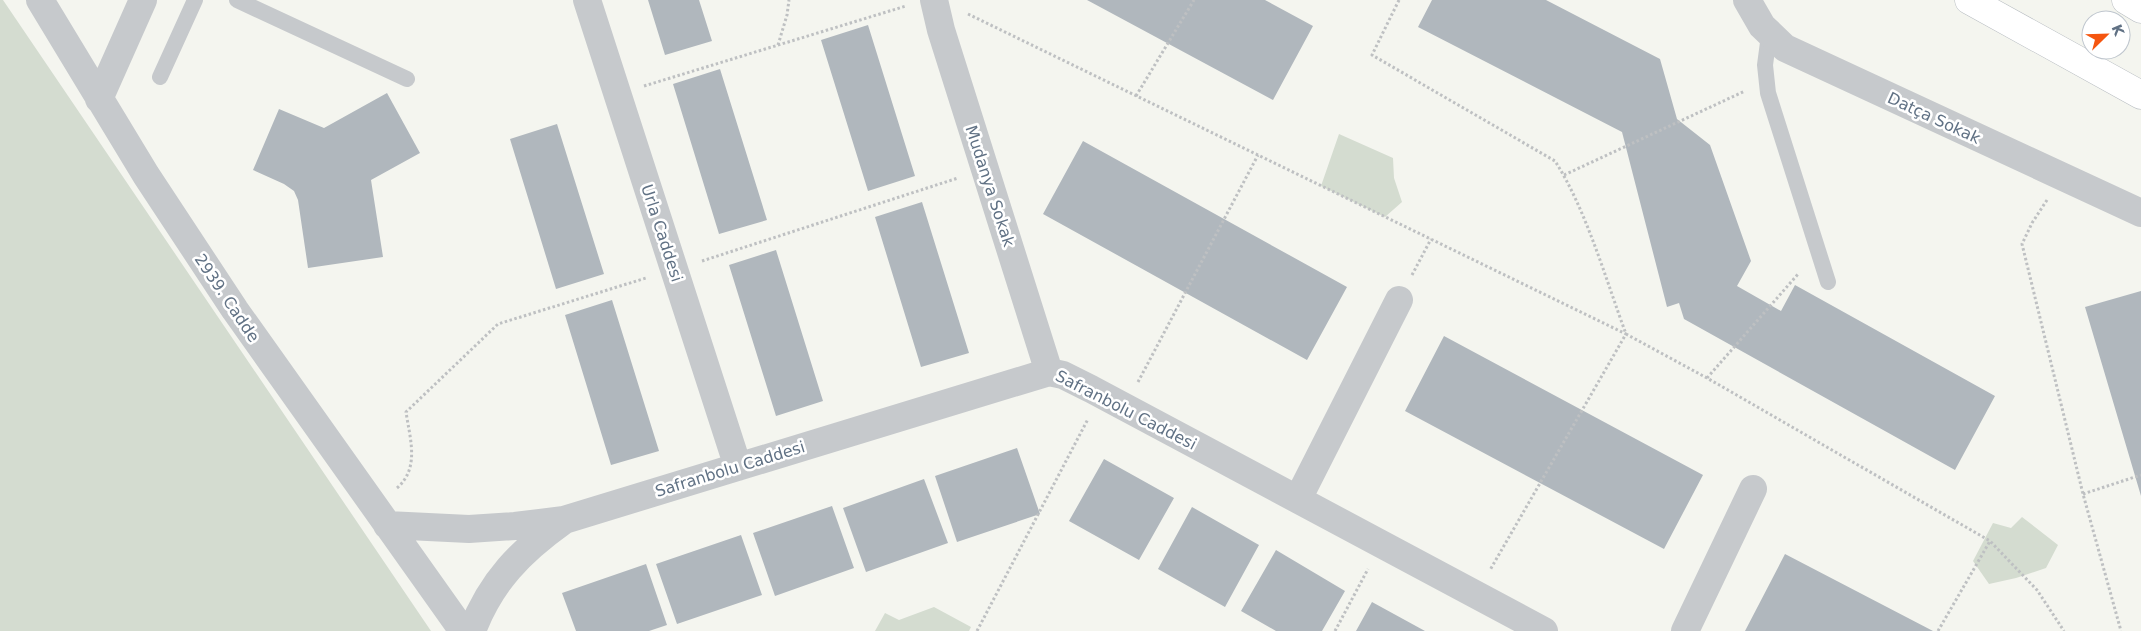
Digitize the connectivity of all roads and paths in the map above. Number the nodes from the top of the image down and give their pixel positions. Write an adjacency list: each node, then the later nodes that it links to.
1 (40, 0): 23 (street, 2939. Cadde)
2 (143, 0): 23 (street)
3 (195, 0): 17 (lane)
4 (237, 0): 18 (lane)
5 (587, 0): 20 (street, Urla Caddesi)
6 (789, 0): 16 (path)
7 (1194, 0): 22 (path)
8 (1399, 0): 26 (path)
9 (1747, 0): 15 (street, Datça Sokak)
10 (1968, 0): 21 (main road)
11 (2126, 0): 13 (main road)
12 (921, 3): 16 (path); 25 (street, Mudanya Sokak)
13 (2141, 8)
14 (965, 13): 22 (path)
15 (1769, 35): 19 (lane); 27 (street, Datça Sokak)
16 (778, 45): 20 (path)
17 (160, 77)
18 (407, 79)
19 (1766, 81): 26 (path); 30 (lane)
20 (617, 94): 31 (street, Urla Caddesi)
21 (2141, 95)
22 (1136, 96): 24 (path)
23 (99, 99): 44 (street, 2939. Cadde)
24 (1258, 155): 29 (path); 38 (path)
25 (985, 170): 31 (path); 35 (street, Mudanya Sokak)
26 (1564, 175): 34 (path)
27 (2065, 179): 28 (street, Datça Sokak); 42 (path)
28 (2141, 214)
29 (1431, 239): 33 (path); 34 (path)
30 (1819, 251): 32 (lane); 36 (path)
31 (674, 270): 39 (street, Urla Caddesi); 44 (path)
32 (1828, 282)
33 (1399, 300): 43 (street)
34 (1626, 334): 36 (path); 49 (path)
35 (1049, 372): 37 (street, Safranbolu Caddesi); 39 (street, Safranbolu Caddesi)
36 (1707, 378): 47 (path)
37 (1100, 394): 38 (street, Safranbolu Caddesi); 52 (path)
38 (1125, 407): 43 (street, Safranbolu Caddesi)
39 (738, 467): 45 (street, Safranbolu Caddesi)
40 (2141, 475): 42 (path)
41 (1753, 489): 55 (street)
42 (2084, 494): 58 (path)
43 (1298, 499): 48 (street, Safranbolu Caddesi)
44 (372, 503): 46 (street, 2939. Cadde)
45 (564, 520): 46 (street, Safranbolu Caddesi); 51 (street, Safranbolu Caddesi)
46 (387, 525): 50 (street, 2939. Cadde)
47 (1990, 541): 56 (path); 57 (path)
48 (1381, 544): 49 (street, Safranbolu Caddesi); 53 (path)
49 (1476, 595): 54 (street, Safranbolu Caddesi)
50 (463, 631)
51 (472, 631)
52 (977, 631)
53 (1335, 631)
54 (1544, 631)
55 (1686, 631)
56 (1938, 631)
57 (2064, 631)
58 (2121, 631)

